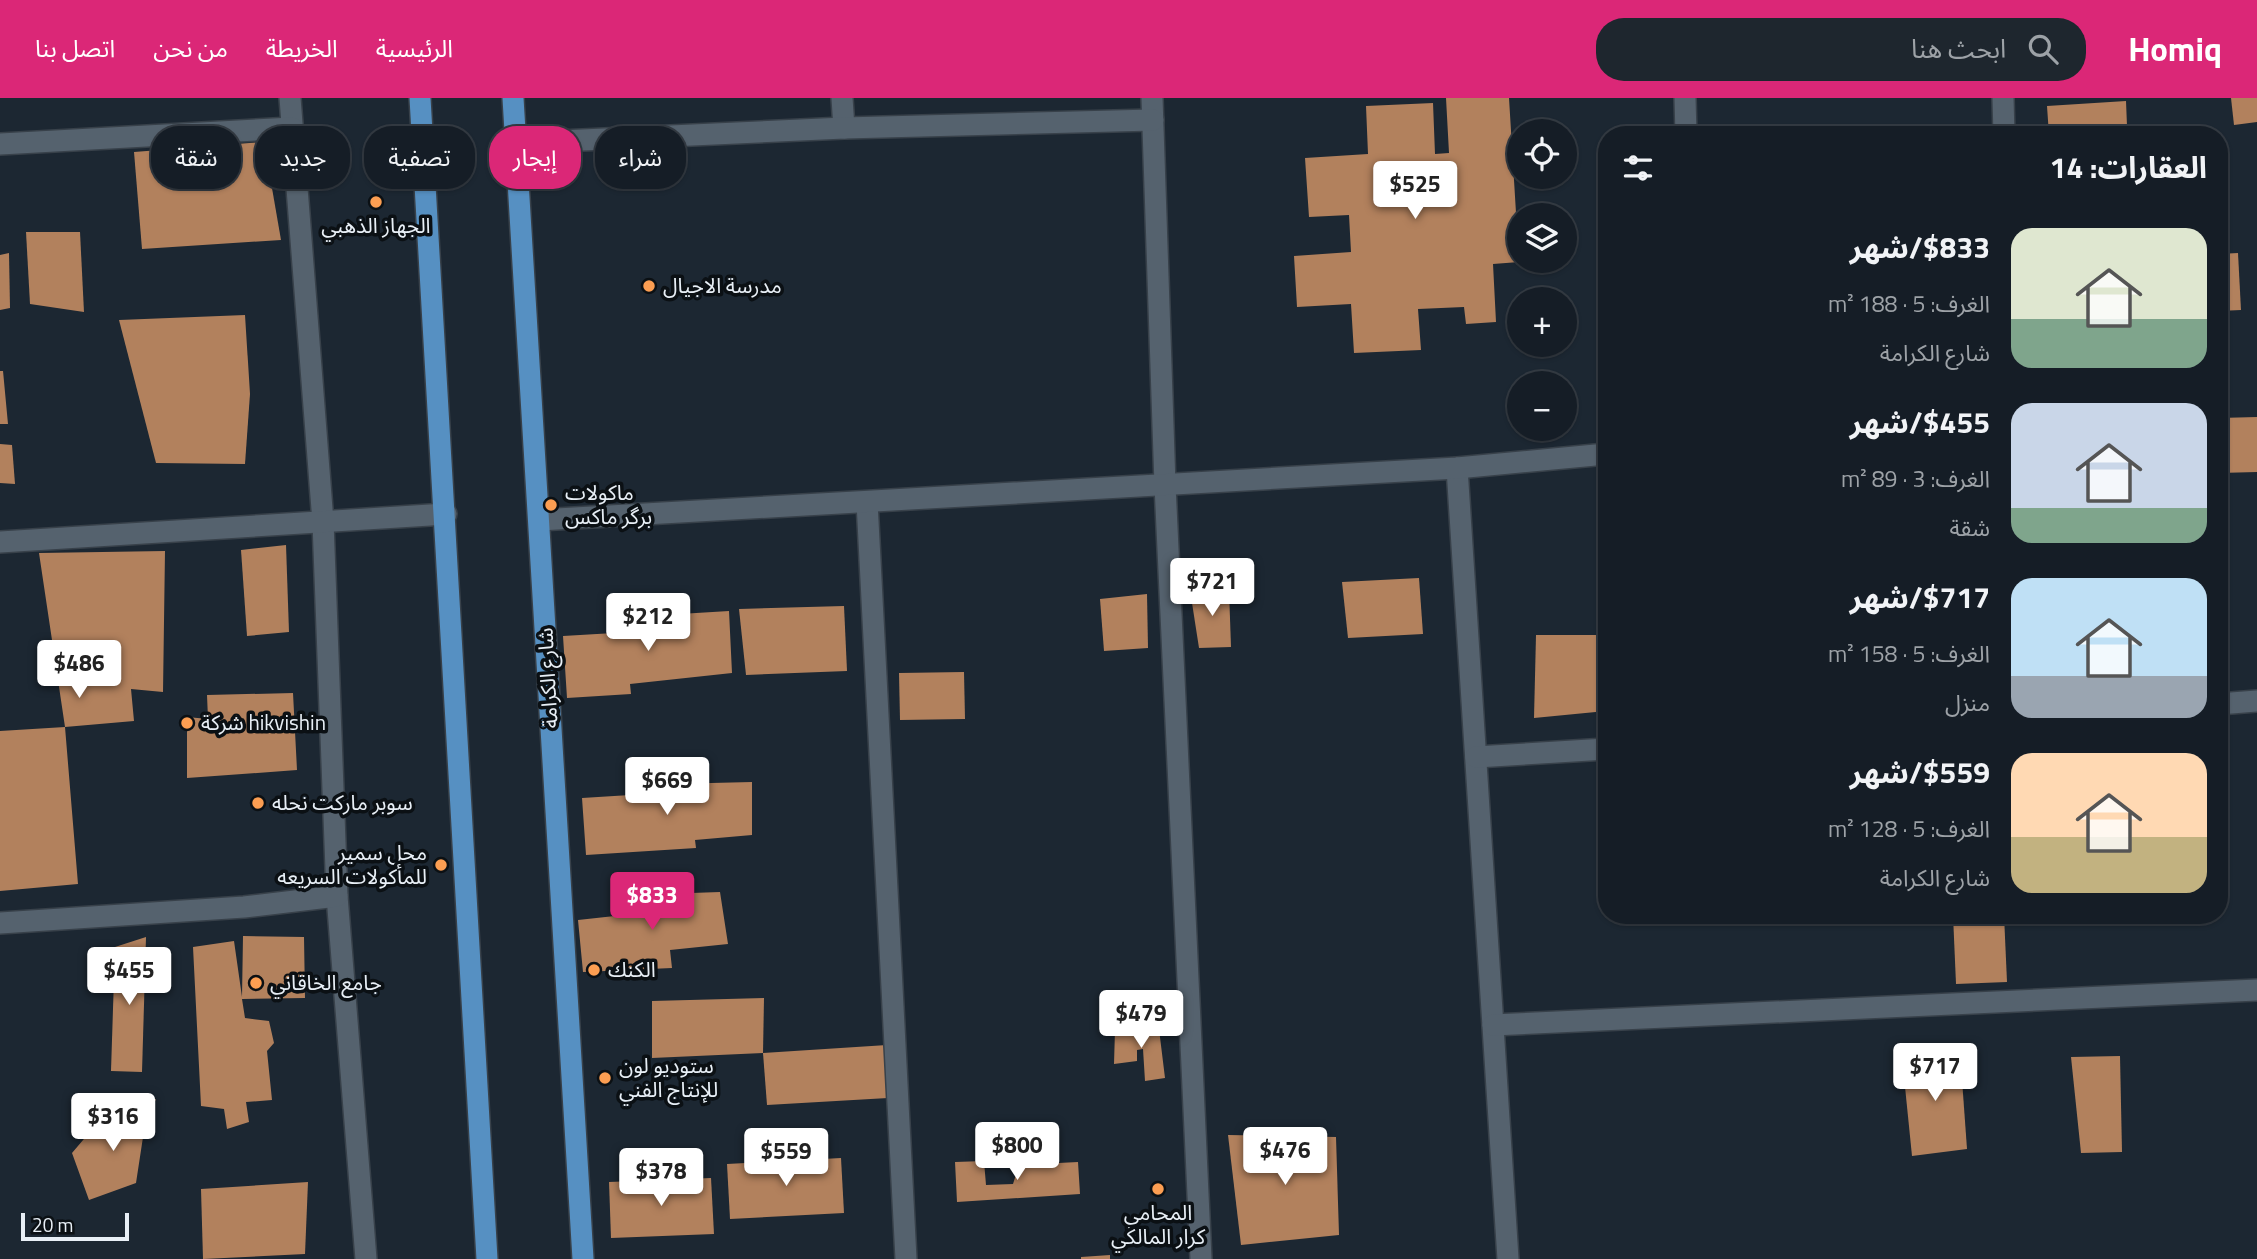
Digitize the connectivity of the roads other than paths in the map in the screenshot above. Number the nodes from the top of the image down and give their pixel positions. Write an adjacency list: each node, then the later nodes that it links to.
1 (290, 98): 9 (street)
2 (420, 98): 23 (main road)
3 (513, 98): 10 (main road, شارع الكرامة)
4 (842, 98): 13 (street)
5 (1152, 98): 8 (street)
6 (1685, 98): 11 (street)
7 (2003, 98): 12 (street)
8 (1153, 120): 13 (street); 21 (street)
9 (292, 126)
10 (515, 126)
11 (1686, 126)
12 (2004, 126)
13 (844, 128): 15 (street)
14 (255, 130): 16 (street)
15 (581, 140)
16 (0, 144)
17 (297, 189): 25 (street)
18 (519, 189): 24 (main road, شارع الكرامة)
19 (1598, 455): 20 (street)
20 (1457, 468): 21 (street); 30 (street)
21 (1165, 485): 22 (street); 39 (street)
22 (867, 502): 24 (street); 38 (street)
23 (446, 514): 25 (street); 36 (main road)
24 (539, 520): 37 (main road, شارع الكرامة)
25 (323, 522): 26 (street); 31 (street)
26 (0, 542)
27 (2257, 701): 28 (street)
28 (2228, 703)
29 (1598, 750): 30 (street)
30 (1476, 758): 34 (street)
31 (337, 897): 32 (street); 35 (street)
32 (0, 923)
33 (2257, 990): 34 (street)
34 (1493, 1025): 40 (street)
35 (366, 1259)
36 (487, 1259)
37 (583, 1259)
38 (906, 1259)
39 (1200, 1259)
40 (1508, 1259)

